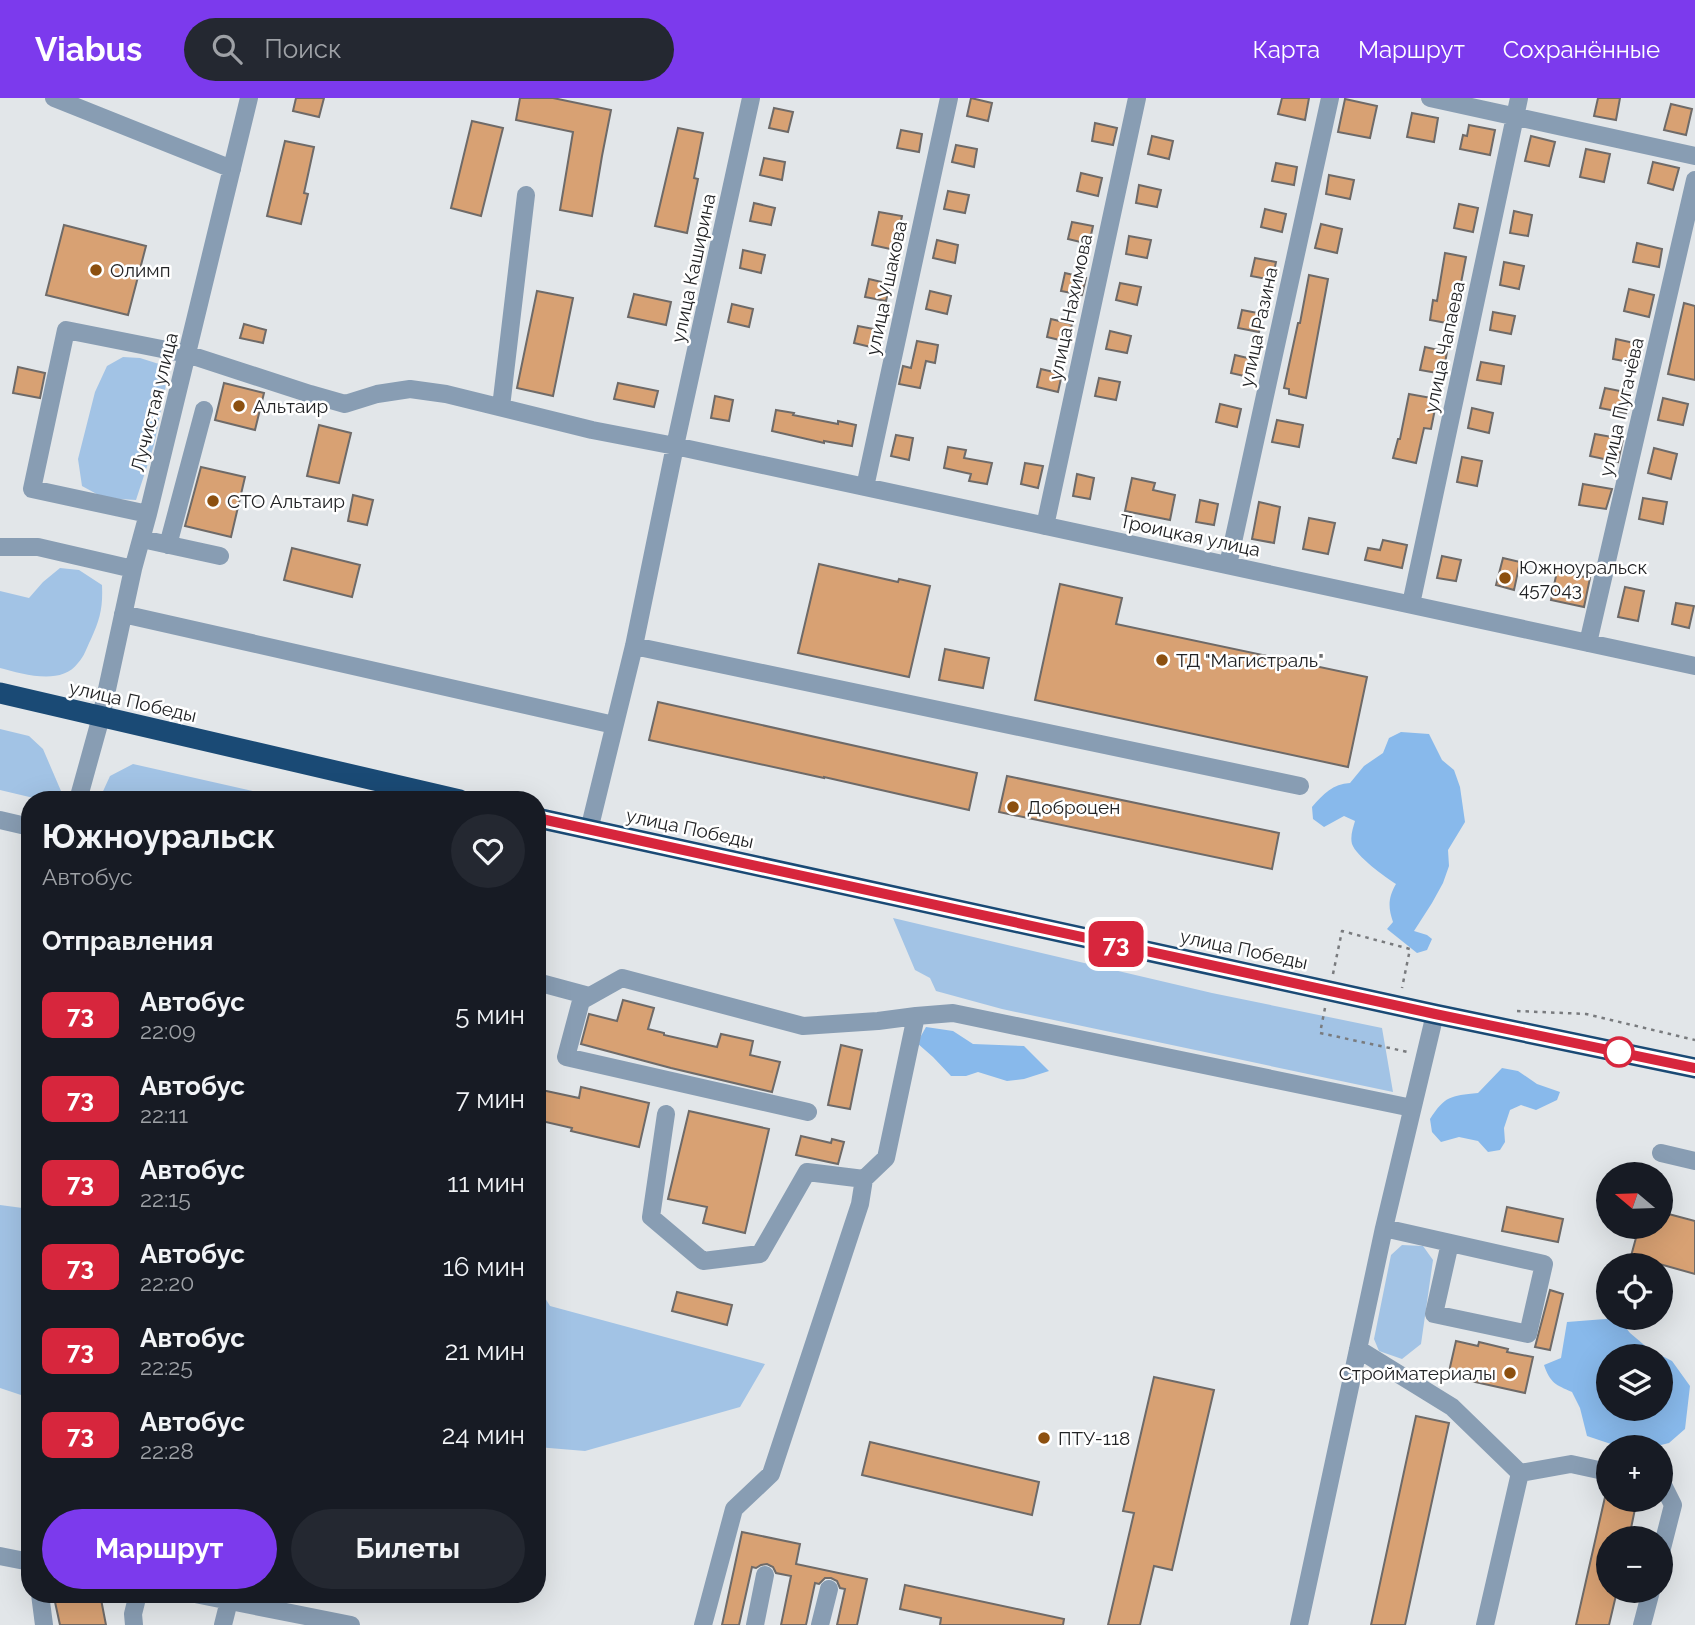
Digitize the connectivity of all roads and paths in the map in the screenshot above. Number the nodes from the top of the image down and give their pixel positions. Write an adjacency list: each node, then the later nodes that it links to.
1 (54, 98): 11 (street)
2 (249, 98): 11 (street, Лучистая улица)
3 (751, 98): 17 (street, улица Каширина)
4 (949, 98): 18 (street, улица Ушакова)
5 (1137, 98): 20 (street, улица Нахимова)
6 (1330, 98): 25 (street, улица Разина)
7 (1430, 98): 9 (street)
8 (1518, 98): 9 (street, улица Чапаева)
9 (1515, 117): 10 (street); 27 (street, улица Чапаева)
10 (1695, 156)
11 (232, 169): 14 (street, Лучистая улица)
12 (1695, 180): 29 (street, улица Пугачёва)
13 (526, 195): 15 (street)
14 (187, 354): 15 (street, Троицкая улица); 19 (street, Лучистая улица); 19 (street, Троицкая улица)
15 (501, 407): 17 (street, Троицкая улица)
16 (204, 410): 22 (street)
17 (675, 446): 18 (street, Троицкая улица); 30 (street, улица Каширина)
18 (865, 487): 20 (street, Троицкая улица)
19 (148, 514): 21 (street, Лучистая улица)
20 (1045, 526): 25 (street, Троицкая улица)
21 (142, 539): 22 (street); 26 (street, Лучистая улица)
22 (168, 545): 24 (street)
23 (0, 547): 26 (street)
24 (220, 556)
25 (1228, 565): 27 (street, Троицкая улица)
26 (133, 569): 28 (street, Лучистая улица)
27 (1411, 604): 29 (street, Троицкая улица)
28 (123, 614): 33 (street, Лучистая улица); 34 (street)
29 (1588, 643): 31 (street, Троицкая улица)
30 (634, 646): 34 (street, улица Каширина); 35 (street)
31 (1695, 666)
32 (0, 693): 33 (highway, улица Победы)
33 (101, 717): 36 (street, Лучистая улица); 37 (highway, улица Победы)
34 (614, 725): 41 (street, улица Каширина)
35 (1300, 786)
36 (80, 791)
37 (421, 791)
38 (0, 820): 40 (street)
39 (546, 820): 41 (highway, улица Победы)
40 (21, 825)
41 (589, 830): 47 (highway, улица Победы)
42 (1342, 931): 44 (path)
43 (546, 984): 45 (street)
44 (1402, 988)
45 (589, 996): 48 (street); 54 (street)
46 (1507, 1010): 50 (path)
47 (1435, 1014): 51 (street); 52 (highway, улица Победы)
48 (916, 1016): 53 (street); 58 (street)
49 (1320, 1033): 51 (path)
50 (1695, 1040)
51 (1424, 1056): 53 (street)
52 (1695, 1068)
53 (1412, 1108): 59 (street)
54 (808, 1112)
55 (666, 1114): 58 (street)
56 (1661, 1153): 57 (street)
57 (1695, 1161)
58 (864, 1179): 77 (street)
59 (1384, 1228): 60 (street); 61 (street)
60 (1450, 1243): 60 (street)
61 (1358, 1349): 63 (street); 80 (street)
62 (1596, 1469): 63 (street)
63 (1520, 1473): 81 (street)
64 (0, 1556): 65 (street)
65 (21, 1560)
66 (765, 1575): 78 (street)
67 (830, 1588): 79 (street)
68 (41, 1603): 74 (street)
69 (136, 1603): 75 (street)
70 (228, 1603): 76 (street)
71 (239, 1603): 73 (street)
72 (1648, 1603): 82 (street)
73 (345, 1624)
74 (44, 1625)
75 (134, 1625)
76 (223, 1625)
77 (703, 1625)
78 (755, 1625)
79 (820, 1625)
80 (1299, 1625)
81 (1485, 1625)
82 (1642, 1625)

